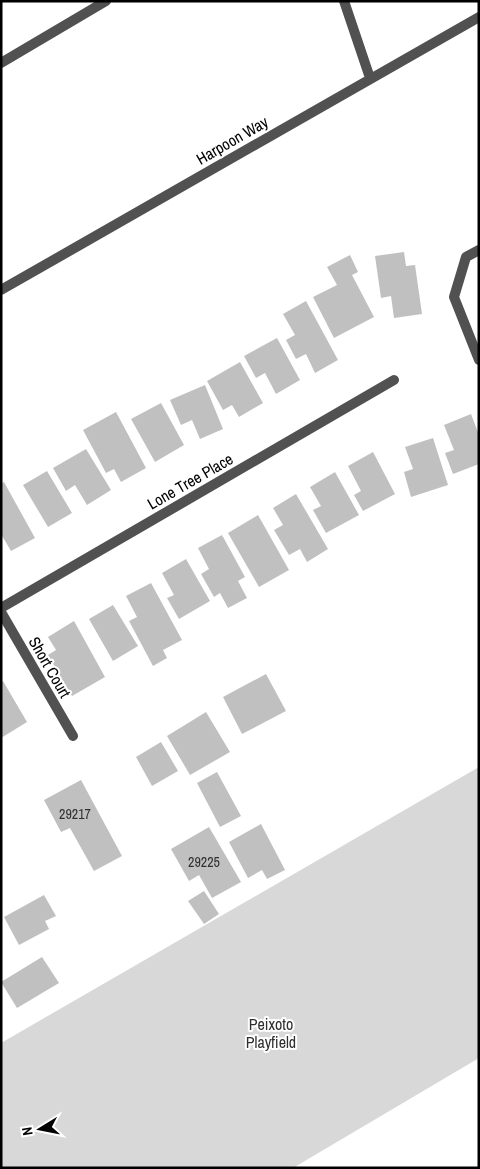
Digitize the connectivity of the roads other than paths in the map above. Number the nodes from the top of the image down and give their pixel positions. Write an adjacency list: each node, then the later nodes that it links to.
1 (106, 1): 4 (street)
2 (344, 1): 5 (street)
3 (479, 17): 5 (street, Harpoon Way)
4 (1, 63)
5 (370, 78): 7 (street, Harpoon Way)
6 (479, 250): 8 (street)
7 (1, 290)
8 (479, 360)
9 (394, 380): 10 (street, Lone Tree Place)
10 (1, 608)
11 (1, 612): 12 (street, Short Court)
12 (73, 736)

